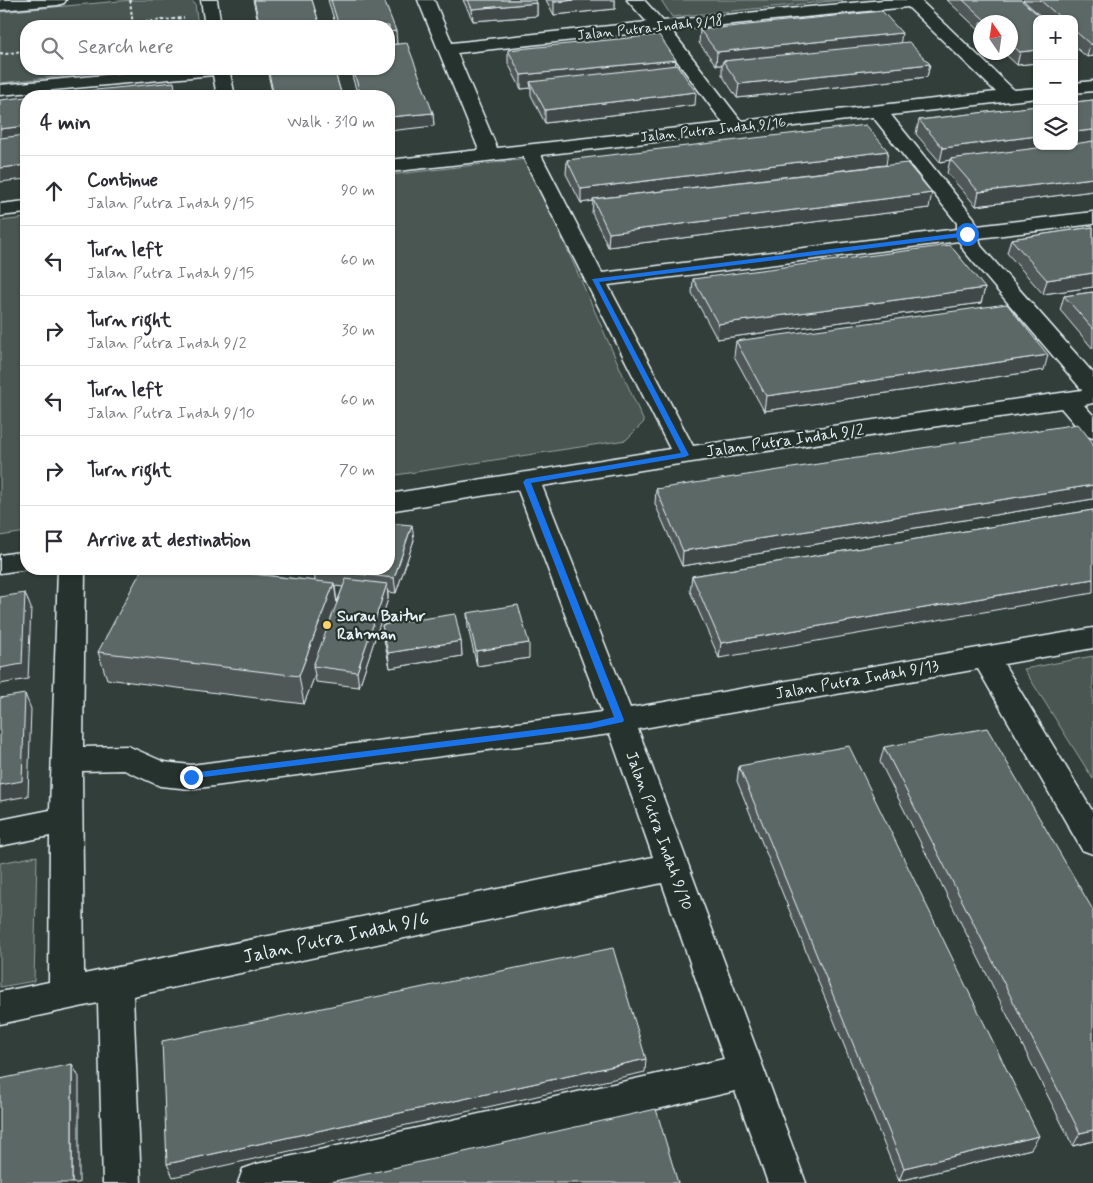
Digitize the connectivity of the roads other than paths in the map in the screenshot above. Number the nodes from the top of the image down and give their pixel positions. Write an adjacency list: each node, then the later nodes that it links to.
1 (58, 0): 6 (street)
2 (209, 0): 7 (street)
3 (426, 0): 9 (street)
4 (636, 0): 8 (street)
5 (911, 1): 8 (street, Jalan Putra Indah 9/18); 17 (street)
6 (0, 5)
7 (212, 20)
8 (659, 26): 9 (street, Jalan Putra Indah 9/18); 19 (street)
9 (448, 49): 21 (street)
10 (157, 75): 14 (street)
11 (221, 75): 15 (street)
12 (1093, 86): 13 (street)
13 (1078, 88)
14 (0, 90)
15 (225, 90)
16 (1033, 93): 17 (street, Jalan Putra Indah 9/16)
17 (1010, 96): 18 (street, Jalan Putra Indah 9/16)
18 (878, 111): 19 (street, Jalan Putra Indah 9/16); 26 (street)
19 (736, 127): 20 (street, Jalan Putra Indah 9/16)
20 (529, 150): 21 (street, Jalan Putra Indah 9/16); 27 (street)
21 (490, 155): 22 (street, Jalan Putra Indah 9/16)
22 (395, 165)
23 (20, 208): 24 (street)
24 (0, 210)
25 (1093, 218): 26 (street)
26 (967, 234): 27 (street); 28 (street)
27 (595, 280): 32 (street)
28 (1093, 388)
29 (1093, 396): 30 (street, Jalan Putra Indah 9/2)
30 (1067, 400): 31 (street); 32 (street, Jalan Putra Indah 9/2)
31 (1093, 430)
32 (685, 455): 33 (street, Jalan Putra Indah 9/2)
33 (526, 482): 34 (street, Jalan Putra Indah 9/2); 40 (street, Jalan Putra Indah 9/10)
34 (395, 502)
35 (20, 561): 36 (street)
36 (0, 564)
37 (71, 575): 41 (street)
38 (1093, 638): 39 (street, Jalan Putra Indah 9/13)
39 (986, 658): 40 (street, Jalan Putra Indah 9/13); 44 (street)
40 (620, 720): 41 (street, Jalan Putra Indah 9/13); 45 (street, Jalan Putra Indah 9/10)
41 (67, 759): 42 (street)
42 (66, 820): 43 (street); 47 (street)
43 (0, 833)
44 (1093, 841)
45 (671, 867): 46 (street, Jalan Putra Indah 9/6); 49 (street, Jalan Putra Indah 9/10)
46 (115, 984): 47 (street, Jalan Putra Indah 9/6); 50 (street)
47 (67, 994): 48 (street, Jalan Putra Indah 9/6)
48 (0, 1008)
49 (747, 1071): 51 (street); 52 (street, Jalan Putra Indah 9/10)
50 (122, 1183)
51 (257, 1183)
52 (788, 1183)

